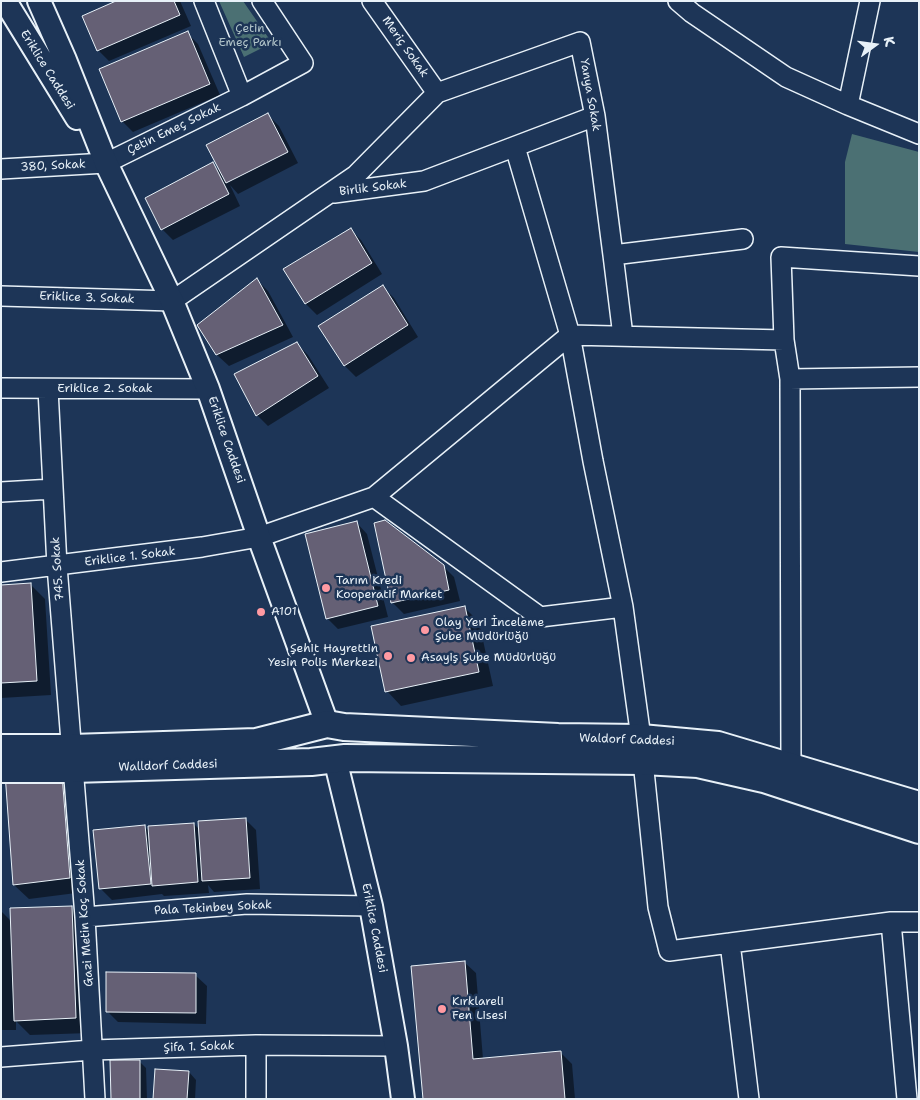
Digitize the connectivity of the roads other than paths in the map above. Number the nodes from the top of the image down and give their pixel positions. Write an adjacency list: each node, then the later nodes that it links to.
1 (5, 1): 14 (street, Eriklice Caddesi)
2 (39, 1): 14 (street, Eriklice Caddesi)
3 (204, 1): 9 (street)
4 (262, 1): 9 (street, Çetin Emeç Sokak)
5 (372, 1): 8 (street, Meriç Sokak)
6 (678, 1): 10 (street)
7 (870, 1): 10 (street)
8 (437, 94): 11 (street, Yanya Sokak); 16 (street, Yanya Sokak)
9 (242, 96): 14 (street, Çetin Emeç Sokak)
10 (848, 106): 12 (street)
11 (595, 116): 13 (street, Birlik Sokak); 18 (street, Yanya Sokak)
12 (919, 134)
13 (515, 147): 16 (street, Birlik Sokak); 22 (street)
14 (106, 163): 15 (street, 380, Sokak); 21 (street, Eriklice Caddesi)
15 (1, 169)
16 (329, 194): 21 (street, Birlik Sokak)
17 (742, 239): 18 (street)
18 (613, 255): 23 (street, Yanya Sokak)
19 (919, 266): 24 (street)
20 (1, 296): 21 (street, Eriklice 3. Sokak)
21 (172, 301): 29 (street, Eriklice Caddesi)
22 (570, 335): 23 (street); 32 (street); 36 (street)
23 (623, 336): 24 (street)
24 (784, 340): 26 (street)
25 (919, 377): 26 (street)
26 (790, 379): 42 (street)
27 (1, 388): 28 (street, Eriklice 2. Sokak)
28 (48, 389): 29 (street, Eriklice 2. Sokak); 30 (street, 745. Sokak)
29 (208, 389): 33 (street, Eriklice Caddesi)
30 (53, 489): 31 (street); 34 (street, 745. Sokak)
31 (1, 492)
32 (374, 497): 33 (street, Eriklice 1. Sokak); 36 (street)
33 (259, 537): 34 (street, Eriklice 1. Sokak); 37 (street, Eriklice Caddesi)
34 (57, 566): 35 (street, Eriklice 1. Sokak); 40 (street, 745. Sokak)
35 (1, 572)
36 (623, 607): 39 (street)
37 (336, 726): 39 (main road, Waldorf Caddesi); 40 (main road, Walldorf Caddesi); 41 (main road)
38 (1, 748): 40 (main road, Walldorf Caddesi)
39 (642, 750): 41 (main road, Waldorf Caddesi); 42 (main road, Waldorf Caddesi); 45 (main road, Waldorf Caddesi); 50 (street)
40 (73, 759): 41 (main road, Walldorf Caddesi); 43 (main road, Walldorf Caddesi); 47 (street, Gazi Metin Koç Sokak)
41 (340, 759): 46 (street, Eriklice Caddesi)
42 (791, 766): 44 (main road, Waldorf Caddesi)
43 (1, 769)
44 (919, 805)
45 (919, 830)
46 (371, 906): 47 (street, Pala Tekinbey Sokak); 52 (street, Eriklice Caddesi)
47 (85, 917): 53 (street, Gazi Metin Koç Sokak)
48 (890, 922): 49 (street); 50 (street); 59 (street)
49 (919, 922)
50 (730, 943): 58 (street)
51 (256, 1045): 52 (street, Şifa 1. Sokak); 53 (street, Şifa 1. Sokak); 56 (street)
52 (396, 1046): 57 (street, Eriklice Caddesi)
53 (92, 1050): 54 (street, Şifa 1. Sokak); 55 (street, Gazi Metin Koç Sokak)
54 (1, 1057)
55 (95, 1099)
56 (256, 1099)
57 (403, 1099)
58 (749, 1099)
59 (907, 1099)

